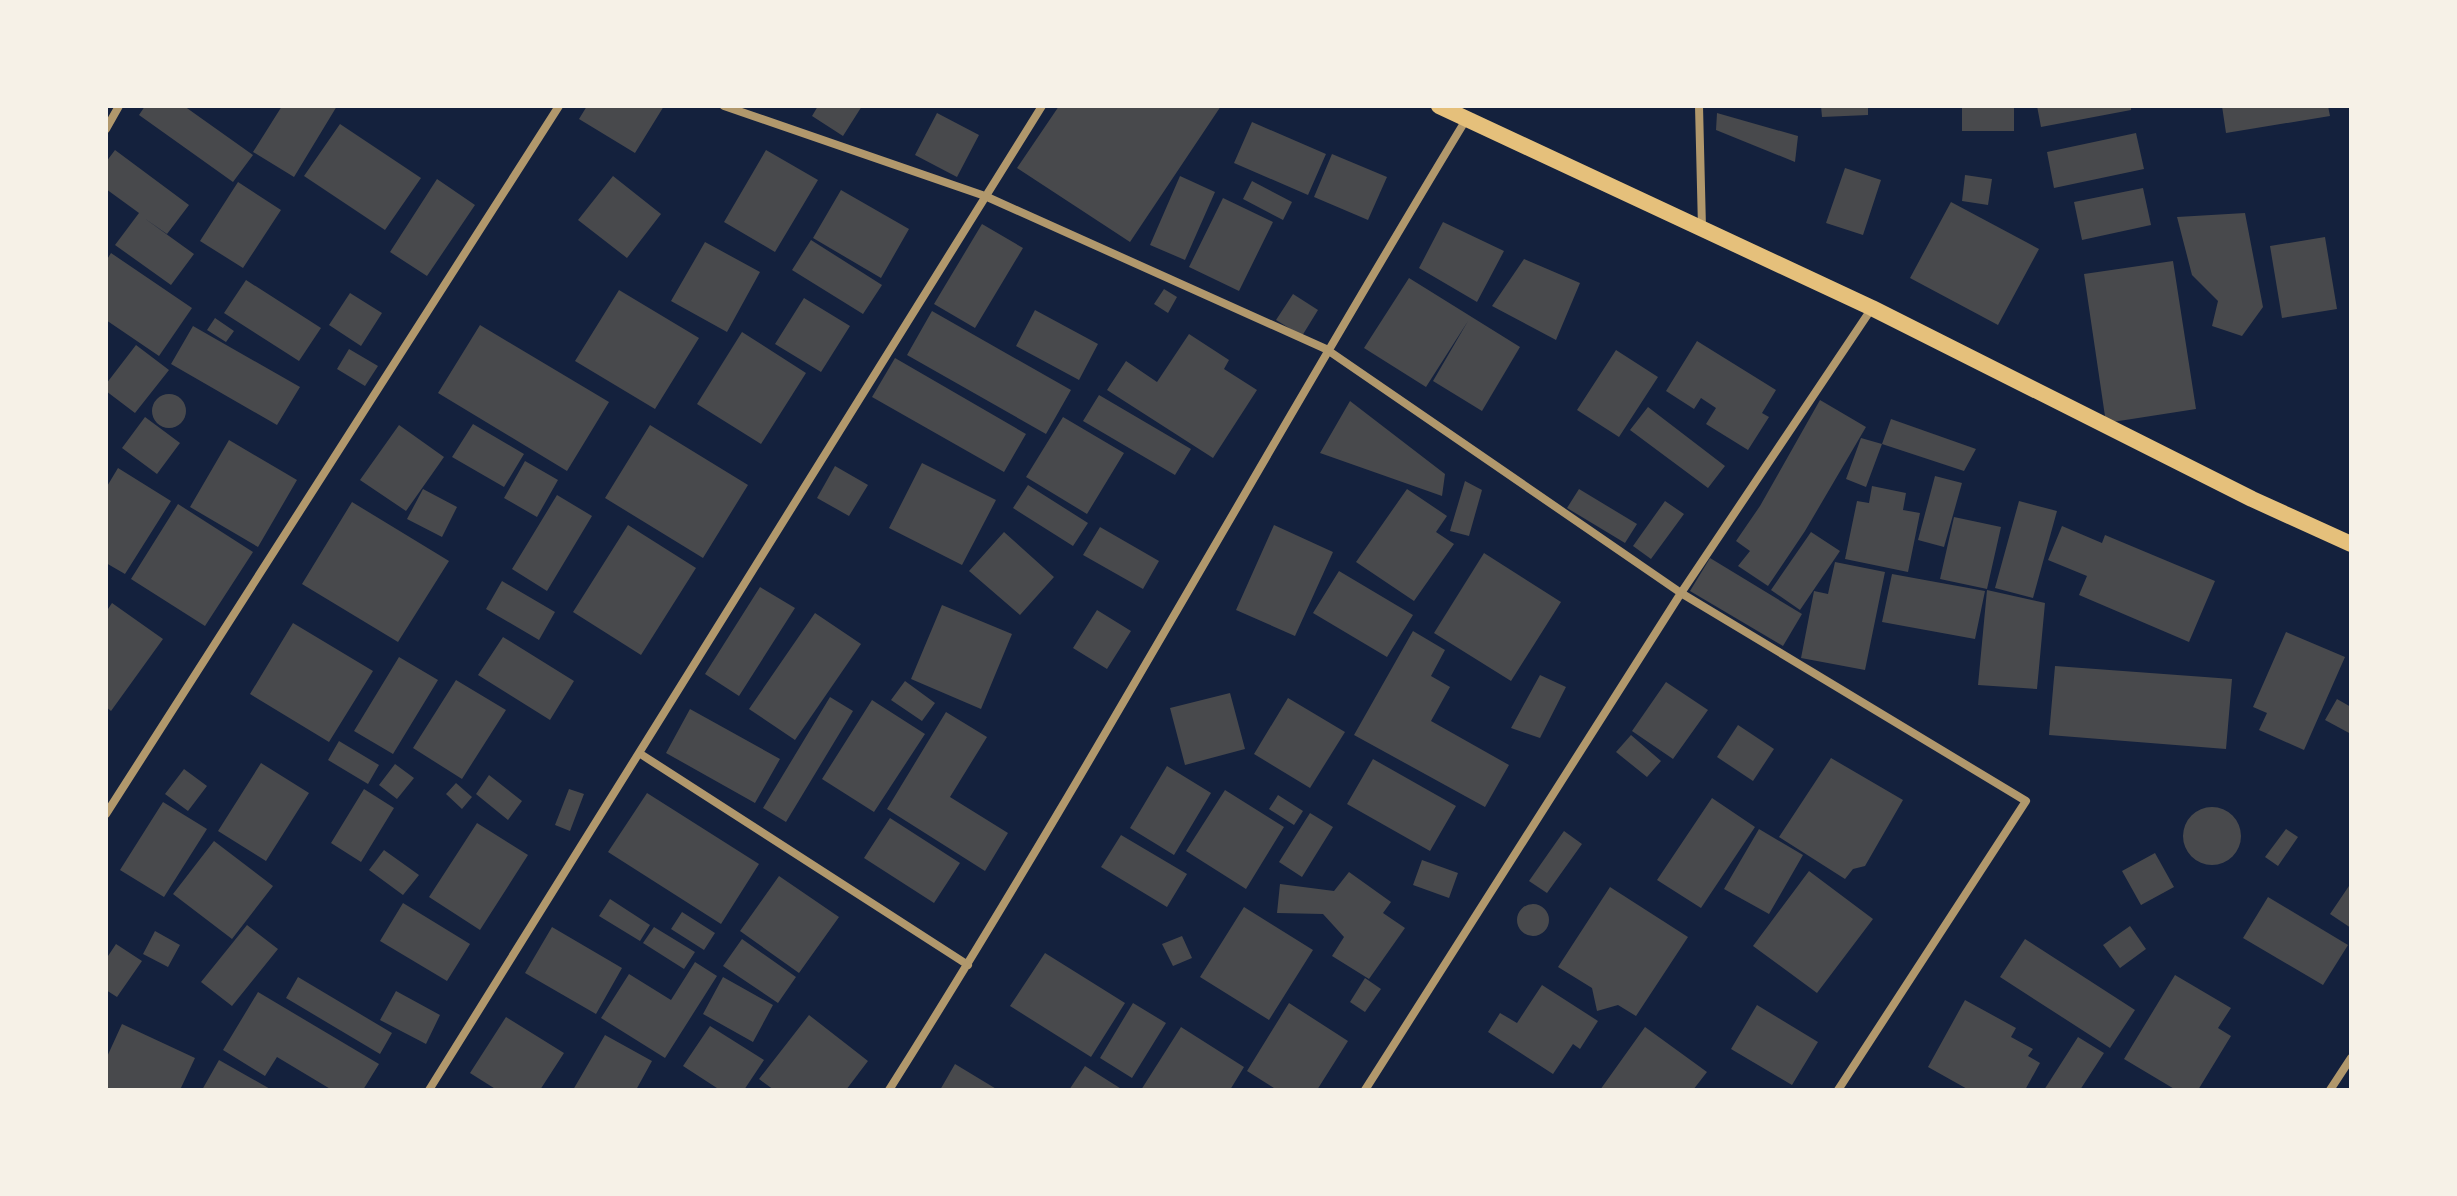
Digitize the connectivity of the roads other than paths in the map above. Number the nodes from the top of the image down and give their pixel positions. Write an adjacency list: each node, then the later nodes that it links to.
1 (119, 106): 8 (street)
2 (559, 106): 16 (street)
3 (724, 106): 9 (street)
4 (1042, 106): 9 (street)
5 (1439, 106): 7 (main road)
6 (1699, 106): 10 (street)
7 (1467, 118): 10 (main road); 12 (street)
8 (106, 129)
9 (985, 196): 12 (street); 15 (street)
10 (1702, 228): 11 (main road)
11 (1872, 308): 13 (main road); 14 (street)
12 (1326, 349): 14 (street); 17 (street)
13 (2351, 544)
14 (1681, 593): 21 (street); 22 (street)
15 (639, 753): 17 (street); 19 (street)
16 (106, 814)
17 (968, 965): 20 (street)
18 (2351, 1058): 23 (street)
19 (429, 1090)
20 (889, 1090)
21 (1365, 1090)
22 (1838, 1090)
23 (2330, 1090)

